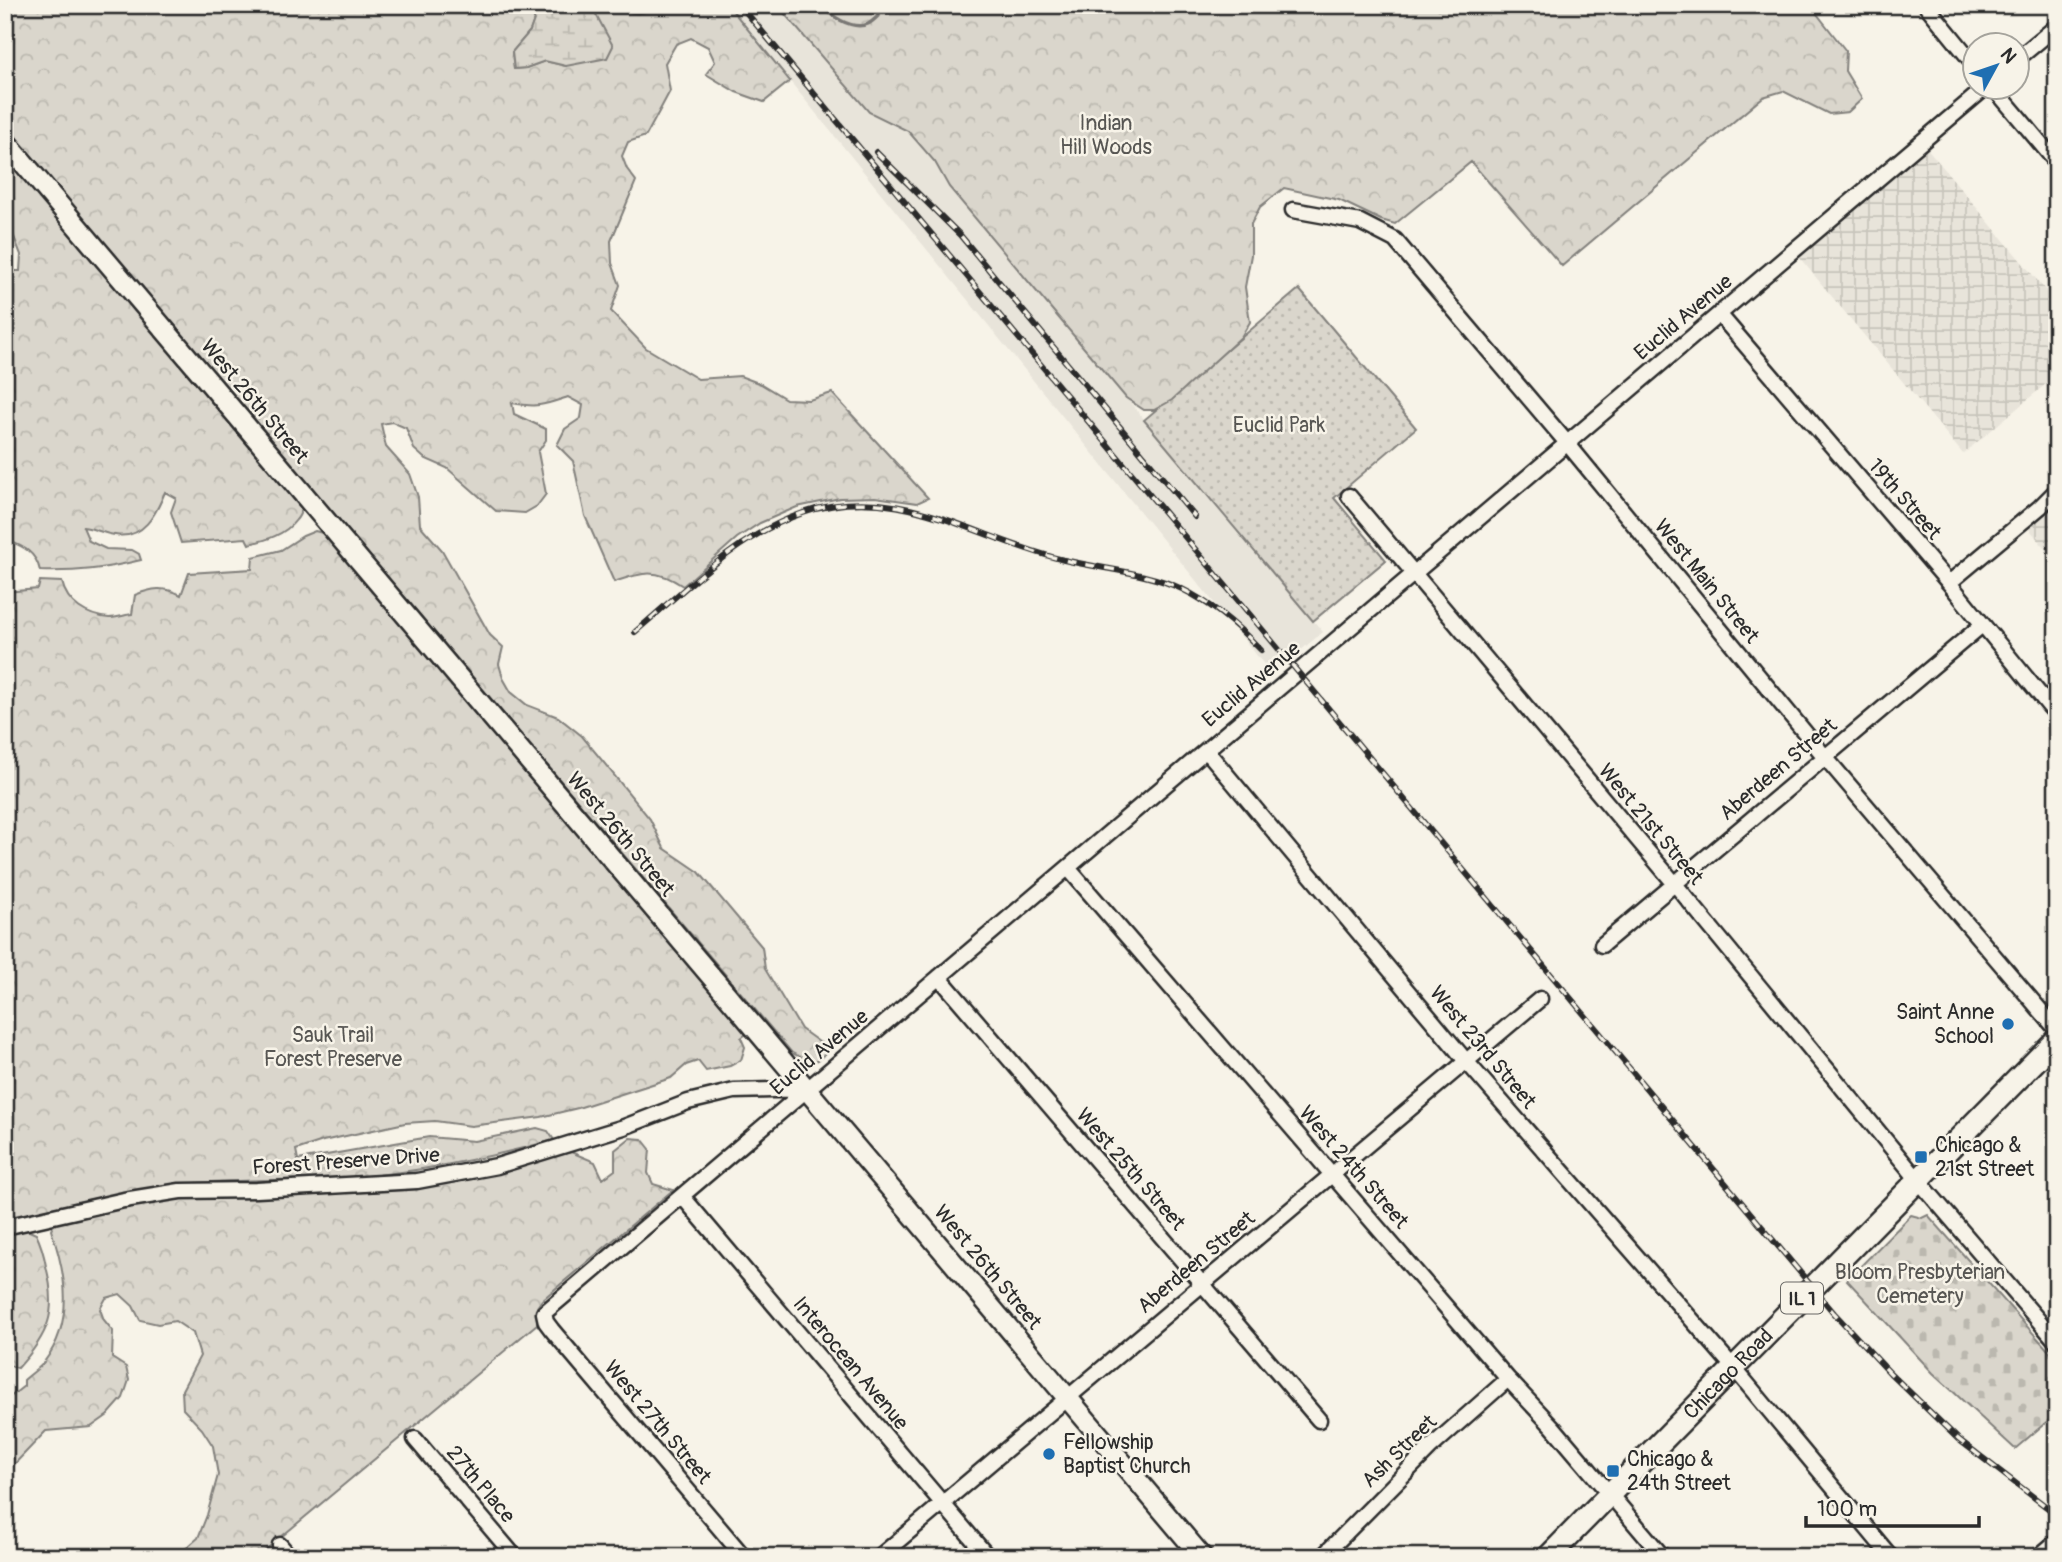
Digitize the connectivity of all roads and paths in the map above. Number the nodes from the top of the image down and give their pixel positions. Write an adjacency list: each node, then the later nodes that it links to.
1 (1926, 5): 3 (street)
2 (2057, 26): 4 (street)
3 (1960, 46)
4 (2030, 50)
5 (1968, 102): 10 (street, Euclid Avenue)
6 (2006, 102): 8 (street)
7 (5, 141): 28 (street, West 26th Street)
8 (2057, 163)
9 (1293, 210): 11 (street, West Main Street)
10 (1718, 314): 11 (street, Euclid Avenue); 15 (street, 19th Street)
11 (1567, 443): 14 (street, Euclid Avenue); 19 (street, West Main Street)
12 (2057, 491): 15 (street)
13 (1349, 496): 14 (street, West 21st Street)
14 (1413, 574): 18 (street, Euclid Avenue); 21 (street, West 21st Street)
15 (1949, 583): 16 (street, 19th Street)
16 (1982, 625): 17 (street, 19th Street); 19 (street, Aberdeen Street)
17 (2057, 714)
18 (1206, 750): 20 (street, Euclid Avenue); 27 (street, West 23rd Street)
19 (1825, 757): 21 (street, Aberdeen Street); 25 (street, West Main Street)
20 (1068, 868): 23 (street, Euclid Avenue); 29 (street, West 24th Street)
21 (1675, 884): 22 (street, Aberdeen Street); 30 (street, West 21st Street)
22 (1602, 945)
23 (939, 977): 28 (street, Euclid Avenue); 33 (street, West 25th Street)
24 (1540, 999): 27 (street, Aberdeen Street)
25 (2057, 1030)
26 (2057, 1039): 30 (main road, Chicago Road / IL 1)
27 (1466, 1061): 29 (street, Aberdeen Street); 36 (street, West 23rd Street)
28 (808, 1088): 31 (street, Euclid Avenue); 32 (street, Forest Preserve Drive); 38 (street, West 26th Street)
29 (1333, 1174): 33 (street, Aberdeen Street); 37 (street, West 24th Street)
30 (1918, 1180): 35 (street, West 21st Street); 36 (main road, Chicago Road / IL 1)
31 (682, 1196): 34 (street, Euclid Avenue); 42 (street, Interocean Avenue)
32 (5, 1227)
33 (1202, 1284): 38 (street, Aberdeen Street); 39 (street, West 25th Street)
34 (544, 1313): 47 (street, West 27th Street)
35 (2057, 1342)
36 (1734, 1368): 41 (main road, Chicago Road / IL 1); 54 (street, West 23rd Street)
37 (1508, 1379): 41 (street, West 24th Street); 51 (street, Ash Street)
38 (1068, 1397): 42 (street, Aberdeen Street); 50 (street, West 26th Street)
39 (1319, 1420)
40 (415, 1439): 46 (street, 27th Place)
41 (1610, 1494): 52 (main road, Chicago Road / IL 1); 53 (street, West 24th Street)
42 (942, 1503): 48 (street, Aberdeen Street); 49 (street, Interocean Avenue)
43 (2057, 1541): 55 (street)
44 (280, 1545): 45 (street)
45 (290, 1557)
46 (515, 1557)
47 (744, 1557)
48 (879, 1557)
49 (988, 1557)
50 (1202, 1557)
51 (1322, 1557)
52 (1548, 1557)
53 (1663, 1557)
54 (1891, 1557)
55 (2038, 1557)

